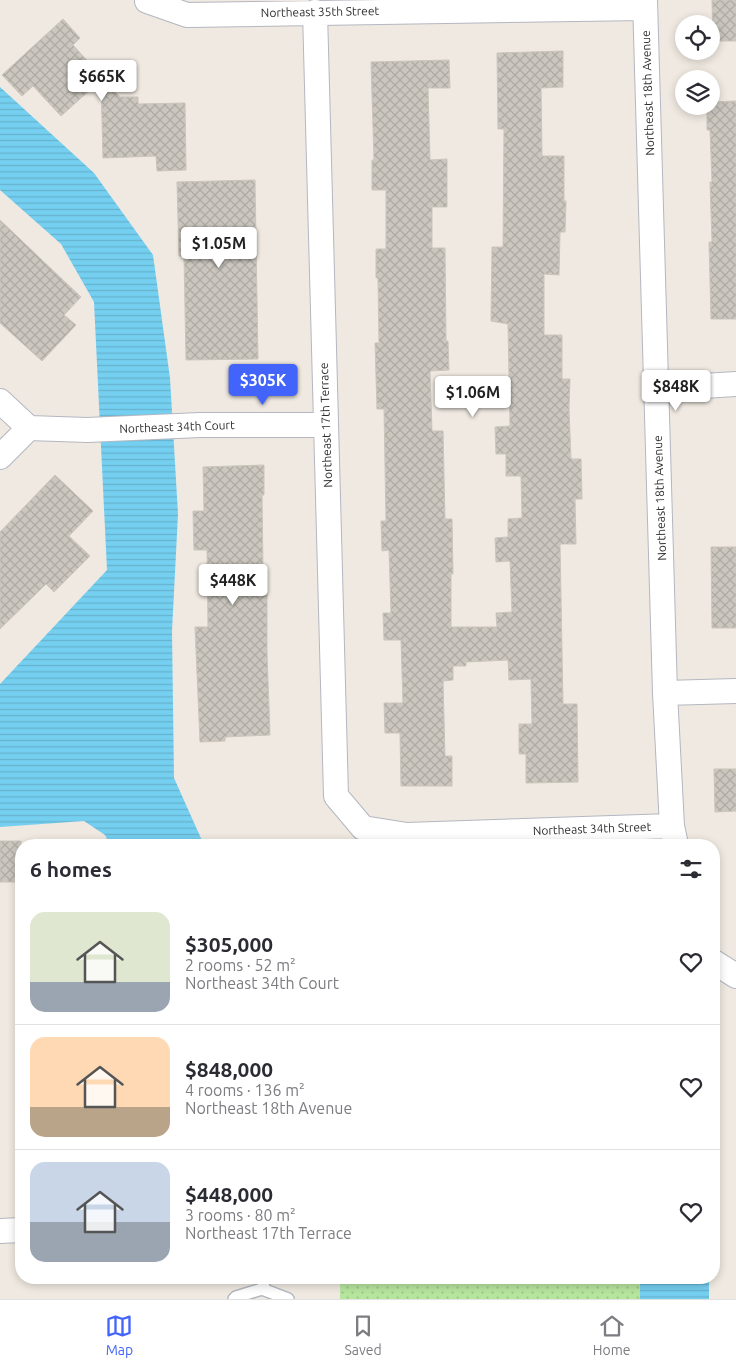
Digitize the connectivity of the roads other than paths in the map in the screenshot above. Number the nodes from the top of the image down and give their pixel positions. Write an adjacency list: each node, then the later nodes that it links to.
1 (147, 1): 3 (street, Northeast 35th Street)
2 (645, 4): 3 (street, Northeast 35th Street); 5 (street, Northeast 18th Avenue)
3 (315, 12): 7 (street, Northeast 17th Terrace)
4 (736, 384): 5 (street)
5 (656, 389): 11 (street, Northeast 18th Avenue)
6 (0, 401): 8 (street)
7 (326, 425): 8 (street, Northeast 34th Court); 12 (street, Northeast 17th Terrace)
8 (29, 428): 9 (street)
9 (0, 457)
10 (736, 691): 11 (street)
11 (665, 693): 13 (street, Northeast 18th Avenue)
12 (363, 828): 13 (street, Northeast 34th Street)
13 (674, 835)
14 (720, 966): 15 (street)
15 (736, 976)
16 (15, 1230): 17 (street)
17 (0, 1231)
18 (264, 1284): 19 (lane)
19 (264, 1290): 20 (lane); 21 (lane)
20 (234, 1299)
21 (288, 1299)

